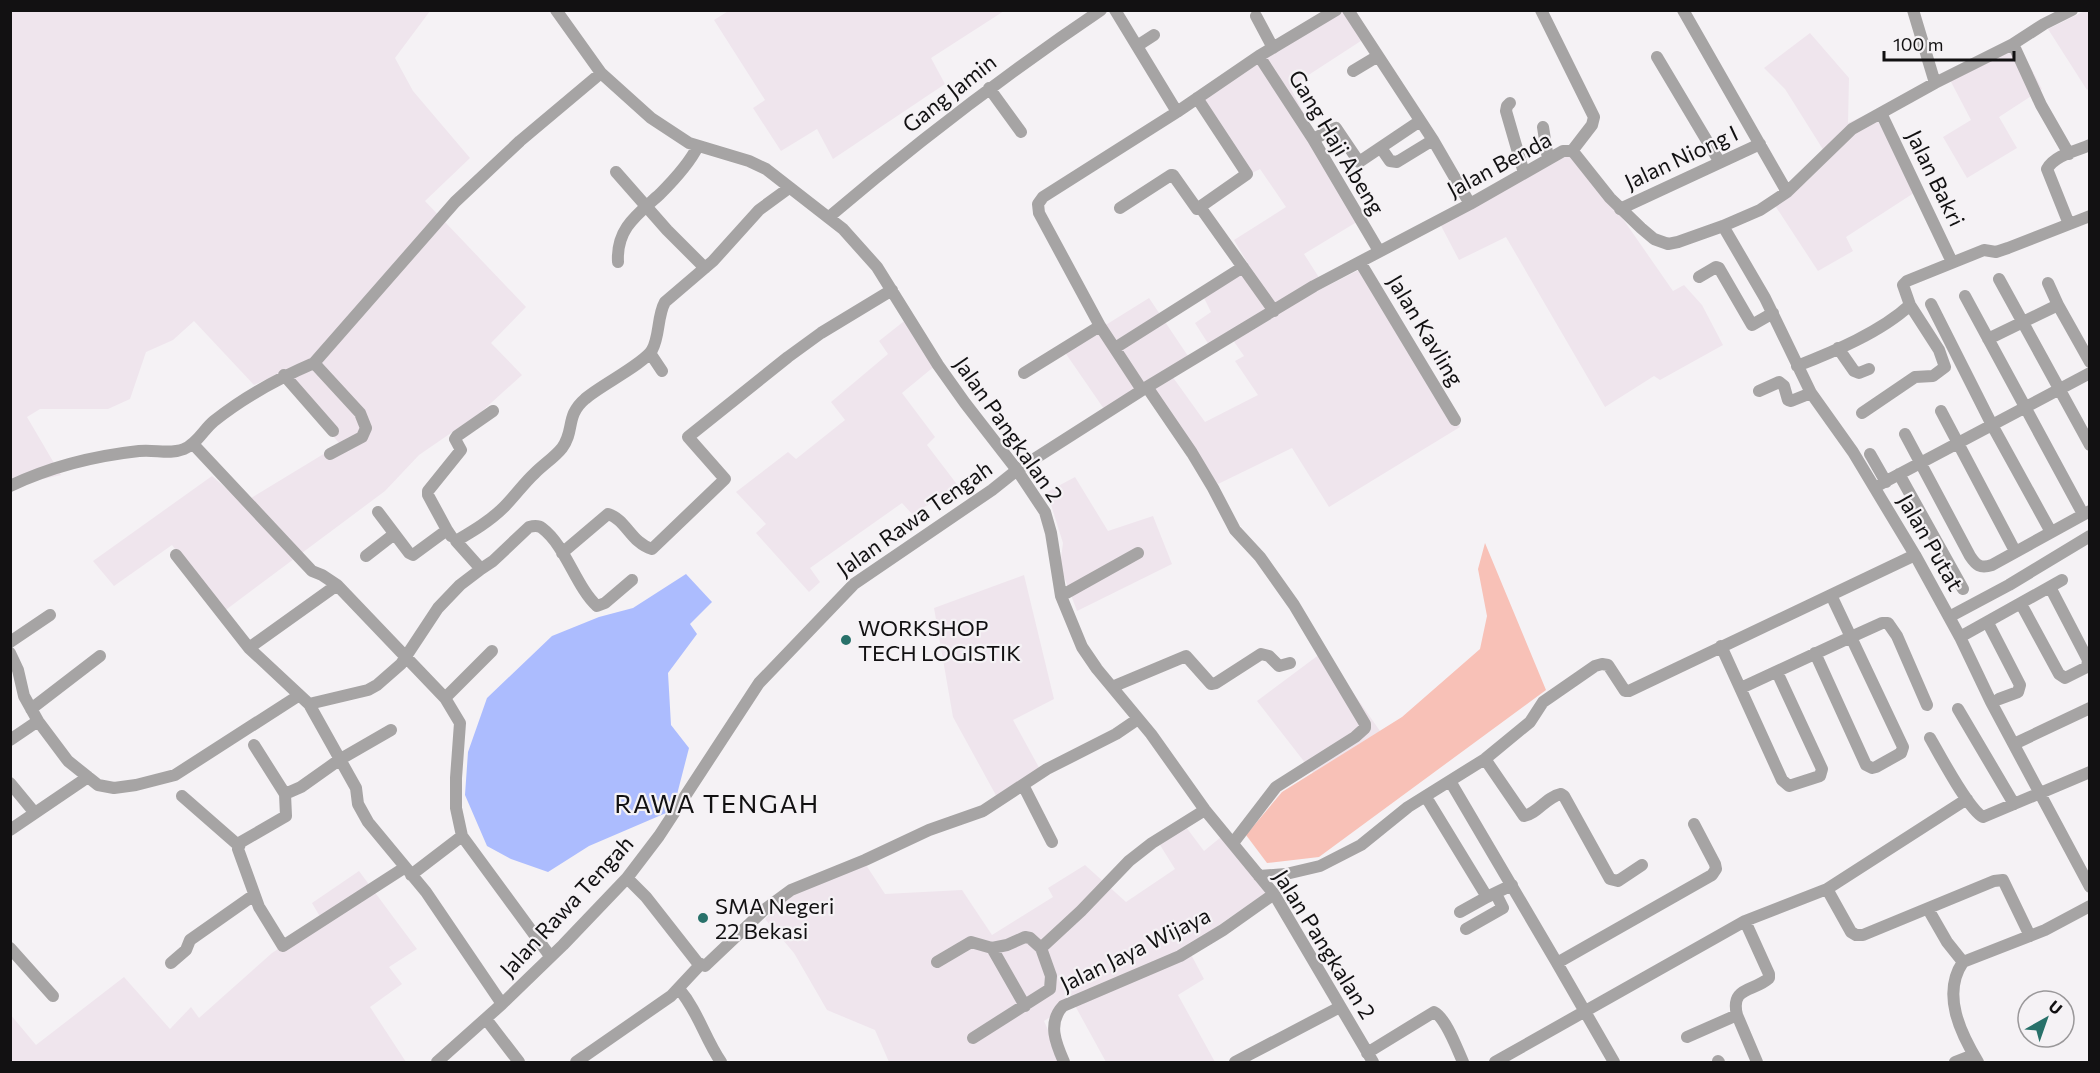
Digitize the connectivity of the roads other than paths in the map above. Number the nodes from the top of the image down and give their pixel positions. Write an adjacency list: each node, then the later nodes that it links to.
1 (556, 10): 19 (street, Jalan Pangkalan 2)
2 (1101, 10): 21 (street, Gang Jamin)
3 (1115, 10): 13 (street)
4 (1336, 10): 14 (street)
5 (1348, 10): 16 (street)
6 (1541, 10): 35 (street)
7 (1683, 10): 31 (street)
8 (1913, 10): 20 (street)
9 (2072, 10): 12 (street, Jalan Benda)
10 (1256, 16): 14 (street)
11 (1154, 35): 13 (street)
12 (2013, 44): 20 (street, Jalan Benda); 36 (street)
13 (1137, 46): 24 (street)
14 (1273, 48): 15 (street)
15 (1259, 56): 22 (street); 29 (street, Gang Haji Abeng)
16 (1378, 56): 18 (street); 26 (street)
17 (1657, 57): 38 (street)
18 (1353, 71)
19 (601, 73): 33 (street, Jalan Pangkalan 2); 75 (street)
20 (1935, 83): 25 (street, Jalan Benda)
21 (989, 88): 28 (street); 49 (street, Gang Jamin)
22 (1197, 99): 24 (street); 45 (street)
23 (1510, 103): 40 (street)
24 (1177, 112): 69 (street)
25 (1881, 113): 42 (street, Jalan Benda); 55 (street, Jalan Bakri)
26 (1420, 121): 30 (street); 34 (street)
27 (1543, 127): 37 (street)
28 (1021, 132)
29 (1313, 139): 34 (street); 52 (street, Gang Haji Abeng)
30 (1433, 140): 34 (street); 43 (street)
31 (1760, 144): 38 (street, Jalan Niong I); 42 (street)
32 (2090, 145): 36 (street)
33 (698, 146): 41 (street, Jalan Pangkalan 2); 44 (street)
34 (1381, 148)
35 (1572, 151): 37 (street, Jalan Benda); 47 (street, Jalan Benda)
36 (2069, 154): 50 (street)
37 (1548, 159): 40 (street, Jalan Benda)
38 (1719, 161): 47 (street, Jalan Niong I)
39 (616, 172): 44 (street)
40 (1524, 173): 43 (street, Jalan Benda)
41 (789, 188): 49 (street, Jalan Pangkalan 2); 57 (street)
42 (1787, 192): 51 (street, Jalan Benda)
43 (1470, 204): 52 (street, Jalan Benda)
44 (645, 205): 53 (street); 57 (street)
45 (1200, 207): 46 (street); 56 (street)
46 (1120, 208)
47 (1620, 209): 51 (street, Jalan Benda)
48 (2090, 216): 50 (street)
49 (829, 217): 61 (street, Jalan Pangkalan 2)
50 (2069, 224): 55 (street)
51 (1723, 226): 67 (street, Jalan Putat)
52 (1379, 251): 54 (street, Jalan Benda)
53 (618, 262)
54 (1360, 262): 66 (street, Jalan Benda); 90 (street, Jalan Kavling)
55 (1952, 262): 64 (street)
56 (1243, 267): 66 (street); 71 (street)
57 (705, 268): 73 (street)
58 (1699, 277): 67 (street)
59 (1999, 279): 68 (street)
60 (2048, 283): 65 (street)
61 (892, 290): 100 (street, Jalan Pangkalan 2); 112 (street)
62 (1965, 296): 70 (street)
63 (1931, 304): 91 (street)
64 (1910, 305): 72 (street); 89 (street)
65 (2058, 305): 68 (street); 74 (street)
66 (1274, 311): 82 (street, Jalan Benda)
67 (1773, 313): 76 (street, Jalan Putat)
68 (2023, 322): 70 (street); 83 (street)
69 (1100, 327): 71 (street); 79 (street)
70 (1988, 339): 86 (street)
71 (1115, 348): 82 (street)
72 (1838, 348): 76 (street); 77 (street)
73 (650, 353): 78 (street); 110 (street)
74 (2090, 362)
75 (314, 363): 81 (street); 97 (street)
76 (1797, 366): 85 (street, Jalan Putat)
77 (1869, 369)
78 (662, 371)
79 (1024, 373)
80 (2090, 374): 83 (street)
81 (284, 375): 92 (street); 95 (street)
82 (1144, 388): 100 (street, Jalan Benda); 177 (street)
83 (2060, 389): 86 (street); 96 (street)
84 (1759, 392): 85 (street)
85 (1811, 393): 102 (street, Jalan Putat)
86 (2025, 409): 91 (street); 105 (street)
87 (493, 411): 106 (street)
88 (1941, 411): 94 (street)
89 (1862, 413)
90 (1455, 420)
91 (1992, 425): 94 (street); 107 (street)
92 (333, 431)
93 (1905, 434): 99 (street)
94 (1956, 443): 99 (street); 111 (street)
95 (193, 444): 103 (street); 120 (street)
96 (2090, 445)
97 (330, 454)
98 (1870, 454): 102 (street)
99 (1920, 462): 101 (street); 111 (street)
100 (1017, 470): 124 (street, Jalan Pangkalan 2); 182 (street, Jalan Rawa Tengah)
101 (1899, 474): 102 (street); 122 (street)
102 (1880, 485): 115 (street, Jalan Putat)
103 (10, 486)
104 (378, 512): 108 (street)
105 (2086, 513): 107 (street)
106 (447, 530): 108 (street); 110 (street)
107 (2051, 532): 111 (street)
108 (393, 535): 116 (street)
109 (2090, 536): 127 (street)
110 (456, 542): 117 (street)
111 (2015, 551)
112 (562, 553): 117 (street); 118 (street)
113 (1138, 553): 124 (street)
114 (176, 555): 133 (street)
115 (1915, 555): 123 (street); 127 (street, Jalan Putat)
116 (366, 556)
117 (481, 569): 138 (street)
118 (632, 580)
119 (2062, 580): 121 (street)
120 (337, 585): 133 (street); 138 (street)
121 (2050, 587): 125 (street); 125 (street)
122 (1963, 589)
123 (1831, 595): 129 (street); 132 (street)
124 (1061, 596): 141 (street, Jalan Pangkalan 2)
125 (2021, 604): 128 (street)
126 (50, 615): 131 (street)
127 (1949, 617): 130 (street, Jalan Putat)
128 (1988, 623): 130 (street); 145 (street)
129 (1851, 637): 136 (street); 136 (street); 147 (street)
130 (1960, 638): 156 (street, Jalan Putat)
131 (10, 642)
132 (1721, 646): 142 (street); 158 (street)
133 (249, 648): 143 (street)
134 (492, 651): 144 (street)
135 (10, 653): 149 (street)
136 (1815, 653): 140 (street)
137 (100, 656): 149 (street)
138 (406, 657): 144 (street); 146 (street)
139 (1290, 663): 141 (street)
140 (1777, 672): 142 (street); 142 (street)
141 (1112, 687): 151 (street, Jalan Pangkalan 2)
142 (1741, 688)
143 (298, 696): 146 (street); 161 (street)
144 (445, 698): 175 (street)
145 (1999, 699)
146 (309, 704): 159 (street)
147 (1927, 705)
148 (2090, 708): 156 (street)
149 (32, 709): 152 (street)
150 (1959, 709): 170 (street)
151 (1138, 719): 164 (street); 171 (street, Jalan Pangkalan 2)
152 (38, 721): 155 (street); 161 (street)
153 (391, 730): 159 (street)
154 (1930, 738): 169 (street)
155 (10, 741)
156 (2014, 744): 165 (street, Jalan Putat)
157 (254, 745): 166 (street)
158 (1485, 759): 162 (street); 179 (street)
159 (339, 760): 166 (street); 180 (street)
160 (2090, 771): 165 (street)
161 (88, 777): 172 (street)
162 (1450, 781): 168 (street); 183 (street)
163 (10, 783): 172 (street)
164 (1023, 785): 176 (street); 203 (street)
165 (2039, 793): 170 (street); 184 (street, Jalan Putat)
166 (285, 794): 178 (street)
167 (182, 796): 178 (street)
168 (1426, 796): 181 (street); 188 (street)
169 (1967, 799): 170 (street); 185 (street)
170 (2014, 804)
171 (1205, 810): 177 (street, Jalan Pangkalan 2); 197 (street)
172 (34, 812): 174 (street)
173 (1694, 824): 202 (street)
174 (10, 830)
175 (462, 836): 180 (street); 198 (street)
176 (1052, 842)
177 (1233, 843): 181 (street, Jalan Pangkalan 2)
178 (238, 845): 187 (street)
179 (1642, 866)
180 (408, 871): 187 (street); 206 (street)
181 (1259, 876): 186 (street, Jalan Pangkalan 2)
182 (627, 878): 198 (street, Jalan Rawa Tengah); 203 (street)
183 (1512, 885): 188 (street); 202 (street)
184 (2090, 887)
185 (1827, 889): 190 (street); 192 (street)
186 (1274, 894): 208 (street, Jalan Pangkalan 2); 220 (street, Jalan Jaya Wijaya)
187 (254, 895): 201 (street)
188 (1491, 895): 191 (street); 193 (street)
189 (2090, 906): 194 (street)
190 (1928, 909): 194 (street); 200 (street)
191 (1460, 912)
192 (1745, 921): 209 (street); 210 (street)
193 (1466, 929)
194 (2030, 936): 200 (street)
195 (10, 948): 205 (street)
196 (992, 948): 197 (street); 199 (street); 207 (street)
197 (1041, 948): 207 (street)
198 (550, 956): 206 (street, Jalan Rawa Tengah)
199 (937, 962)
200 (1963, 962): 215 (street)
201 (171, 963)
202 (1557, 963): 209 (street)
203 (700, 965): 204 (street)
204 (679, 989): 218 (street); 219 (street)
205 (53, 996)
206 (502, 1004): 211 (street, Jalan Rawa Tengah)
207 (1025, 1006): 213 (street)
208 (1340, 1007): 214 (street, Jalan Pangkalan 2); 221 (street)
209 (1586, 1013): 223 (street); 224 (street)
210 (1737, 1015): 212 (street); 225 (street)
211 (486, 1019): 216 (street, Jalan Rawa Tengah); 217 (street)
212 (1687, 1037)
213 (972, 1038)
214 (1370, 1058): 222 (street)
215 (1976, 1058): 226 (street)
216 (437, 1062)
217 (519, 1062)
218 (576, 1062)
219 (721, 1062)
220 (1064, 1062)
221 (1235, 1062)
222 (1462, 1062)
223 (1496, 1062)
224 (1614, 1062)
225 (1757, 1062)
226 (1955, 1062)

